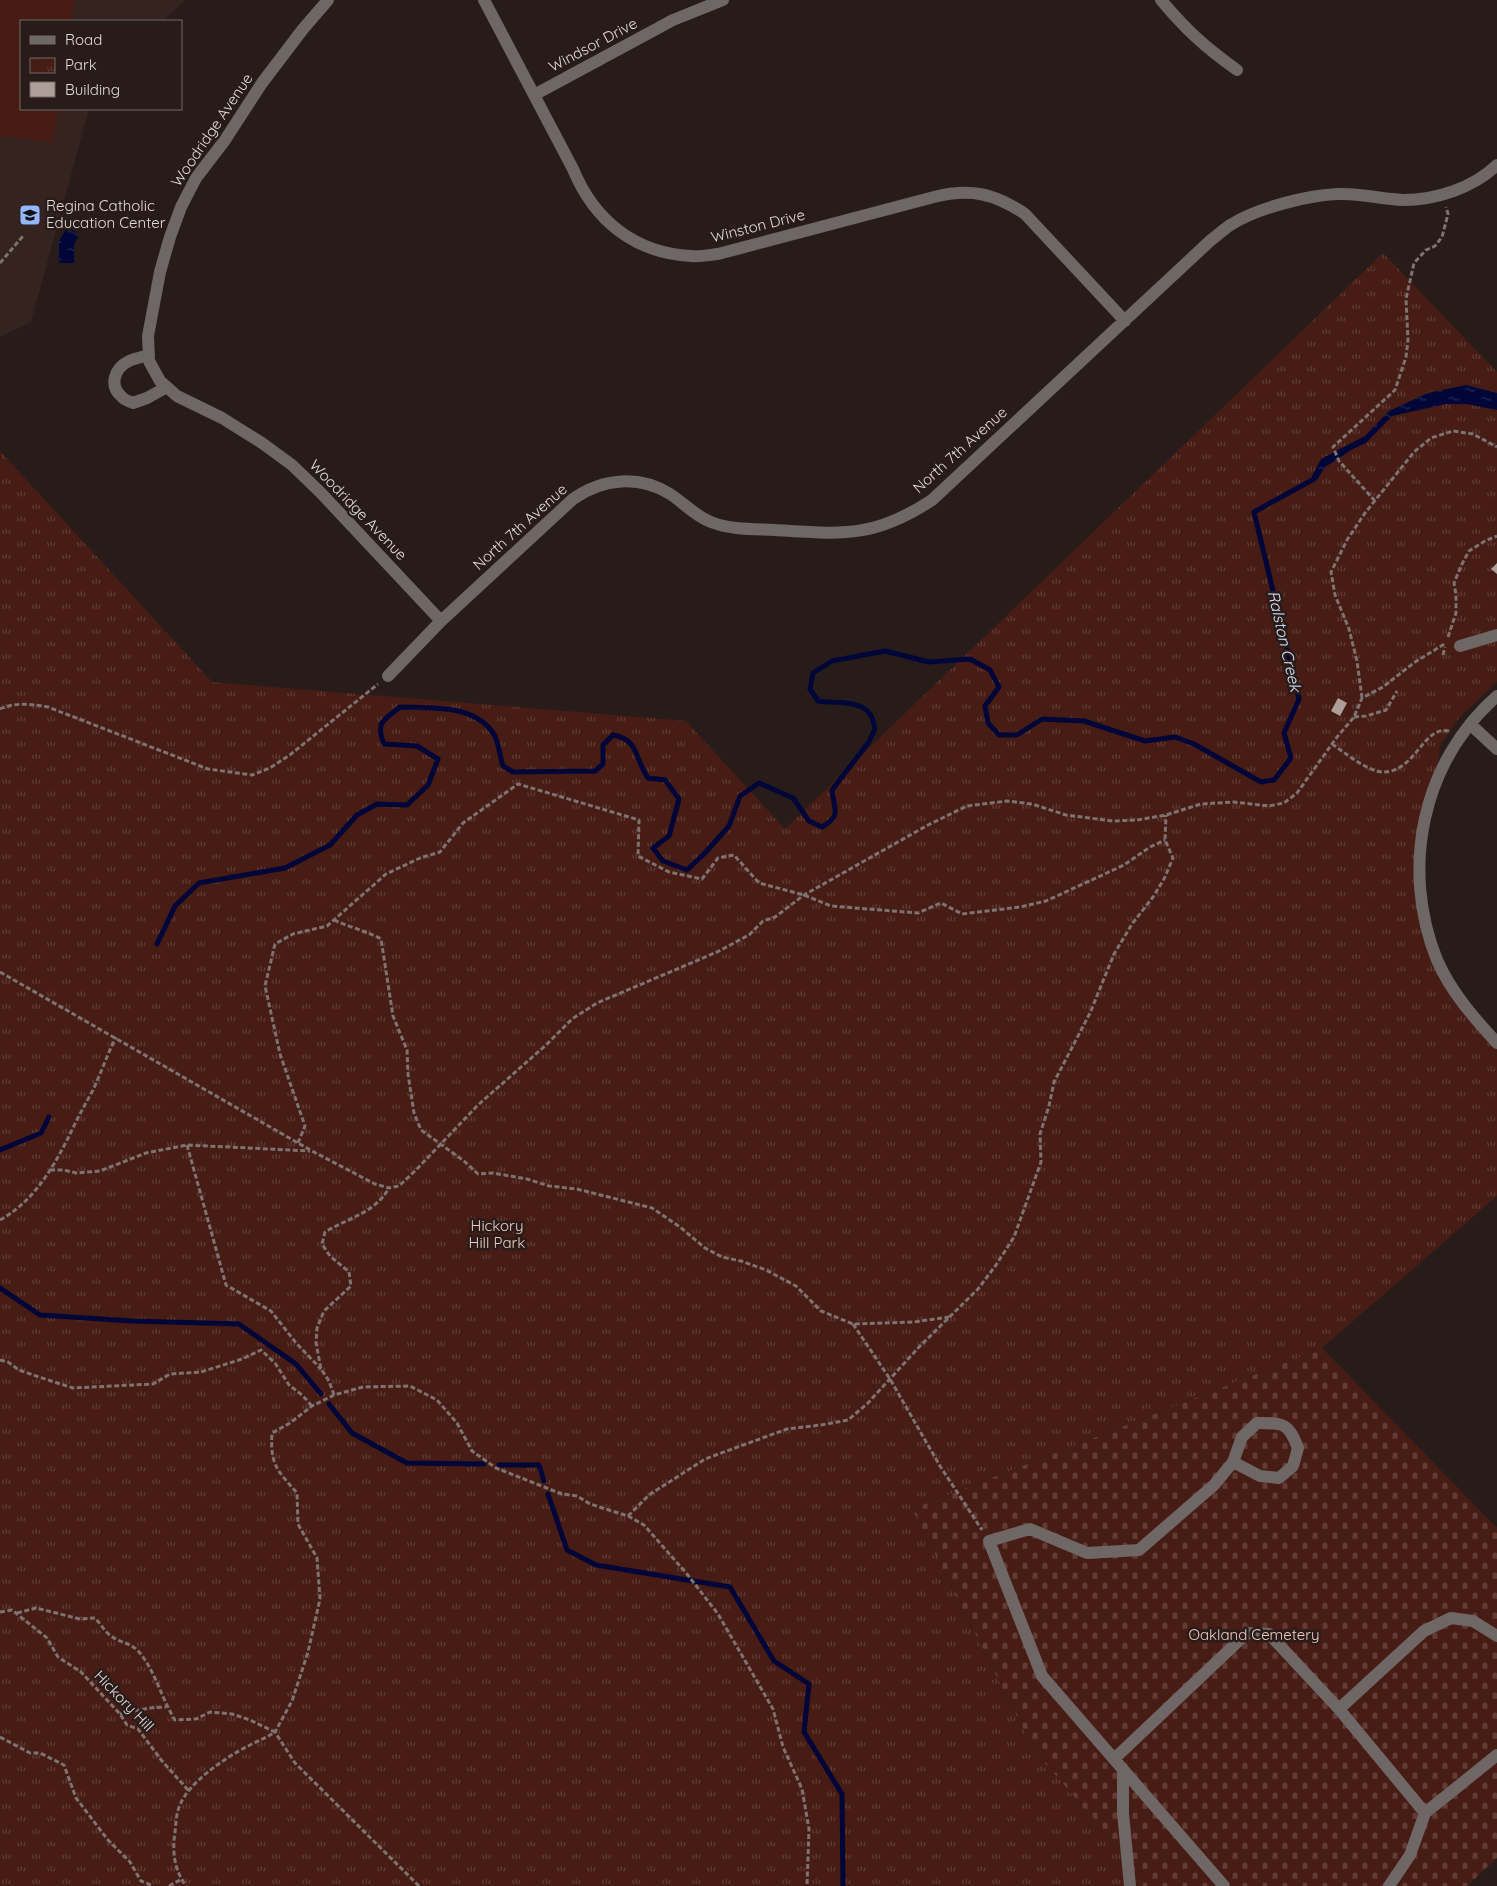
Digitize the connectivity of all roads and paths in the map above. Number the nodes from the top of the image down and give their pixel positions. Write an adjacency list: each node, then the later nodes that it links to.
1 (328, 0): 12 (street, Woodridge Avenue)
2 (484, 0): 6 (street, Winston Drive)
3 (723, 0): 6 (street, Windsor Drive)
4 (1160, 0): 5 (street)
5 (1237, 70)
6 (534, 95): 11 (street, Winston Drive)
7 (1497, 165): 8 (street, North 7th Avenue)
8 (1442, 194): 11 (street, North 7th Avenue); 15 (path)
9 (23, 236): 10 (path)
10 (0, 263)
11 (1125, 321): 17 (street, North 7th Avenue)
12 (149, 355): 13 (street, Woodridge Avenue); 13 (street)
13 (166, 387): 17 (street, Woodridge Avenue)
14 (1497, 447): 15 (path)
15 (1375, 501): 23 (path)
16 (1497, 536): 23 (path)
17 (441, 621): 20 (street, North 7th Avenue)
18 (1497, 636): 19 (street)
19 (1460, 646)
20 (388, 676): 24 (path)
21 (1397, 690): 25 (path)
22 (1497, 696): 26 (street)
23 (1362, 698): 25 (path)
24 (0, 710)
25 (1354, 717): 27 (path)
26 (1466, 729): 27 (path); 28 (street); 35 (street)
27 (1332, 744): 29 (path)
28 (1497, 749)
29 (1166, 815): 30 (path); 31 (path)
30 (1165, 840): 31 (path); 43 (path)
31 (804, 895): 32 (path); 37 (path)
32 (334, 920): 36 (path); 37 (path)
33 (0, 972): 34 (path)
34 (116, 1037): 36 (path); 40 (path)
35 (1497, 1043)
36 (298, 1143): 39 (path)
37 (441, 1143): 41 (path); 44 (path)
38 (187, 1145): 39 (path); 40 (path); 46 (path)
39 (312, 1151): 41 (path)
40 (50, 1170): 42 (path)
41 (389, 1188): 46 (path)
42 (0, 1220)
43 (949, 1318): 44 (path); 47 (path)
44 (853, 1324): 47 (path)
45 (0, 1360): 49 (path)
46 (321, 1369): 48 (path)
47 (890, 1379): 51 (path); 52 (path)
48 (334, 1394): 49 (path); 51 (path)
49 (312, 1406): 59 (path)
50 (1232, 1462): 50 (street); 52 (street)
51 (628, 1516): 71 (path)
52 (989, 1541): 62 (street)
53 (0, 1612): 54 (path)
54 (17, 1613): 56 (path); 58 (path, Hickory Hill)
55 (1497, 1636): 57 (street)
56 (166, 1707): 58 (path); 59 (path)
57 (1339, 1709): 62 (street); 65 (street)
58 (120, 1714): 64 (path, Hickory Hill)
59 (275, 1732): 64 (path); 70 (path)
60 (0, 1737): 67 (path)
61 (1497, 1755): 65 (street)
62 (1114, 1759): 63 (street)
63 (1123, 1770): 72 (street); 73 (street)
64 (188, 1790): 66 (path)
65 (1425, 1813): 74 (street)
66 (182, 1879): 68 (path); 69 (path)
67 (153, 1886)
68 (169, 1886)
69 (186, 1886)
70 (419, 1886)
71 (808, 1886)
72 (1130, 1886)
73 (1224, 1886)
74 (1389, 1886)

